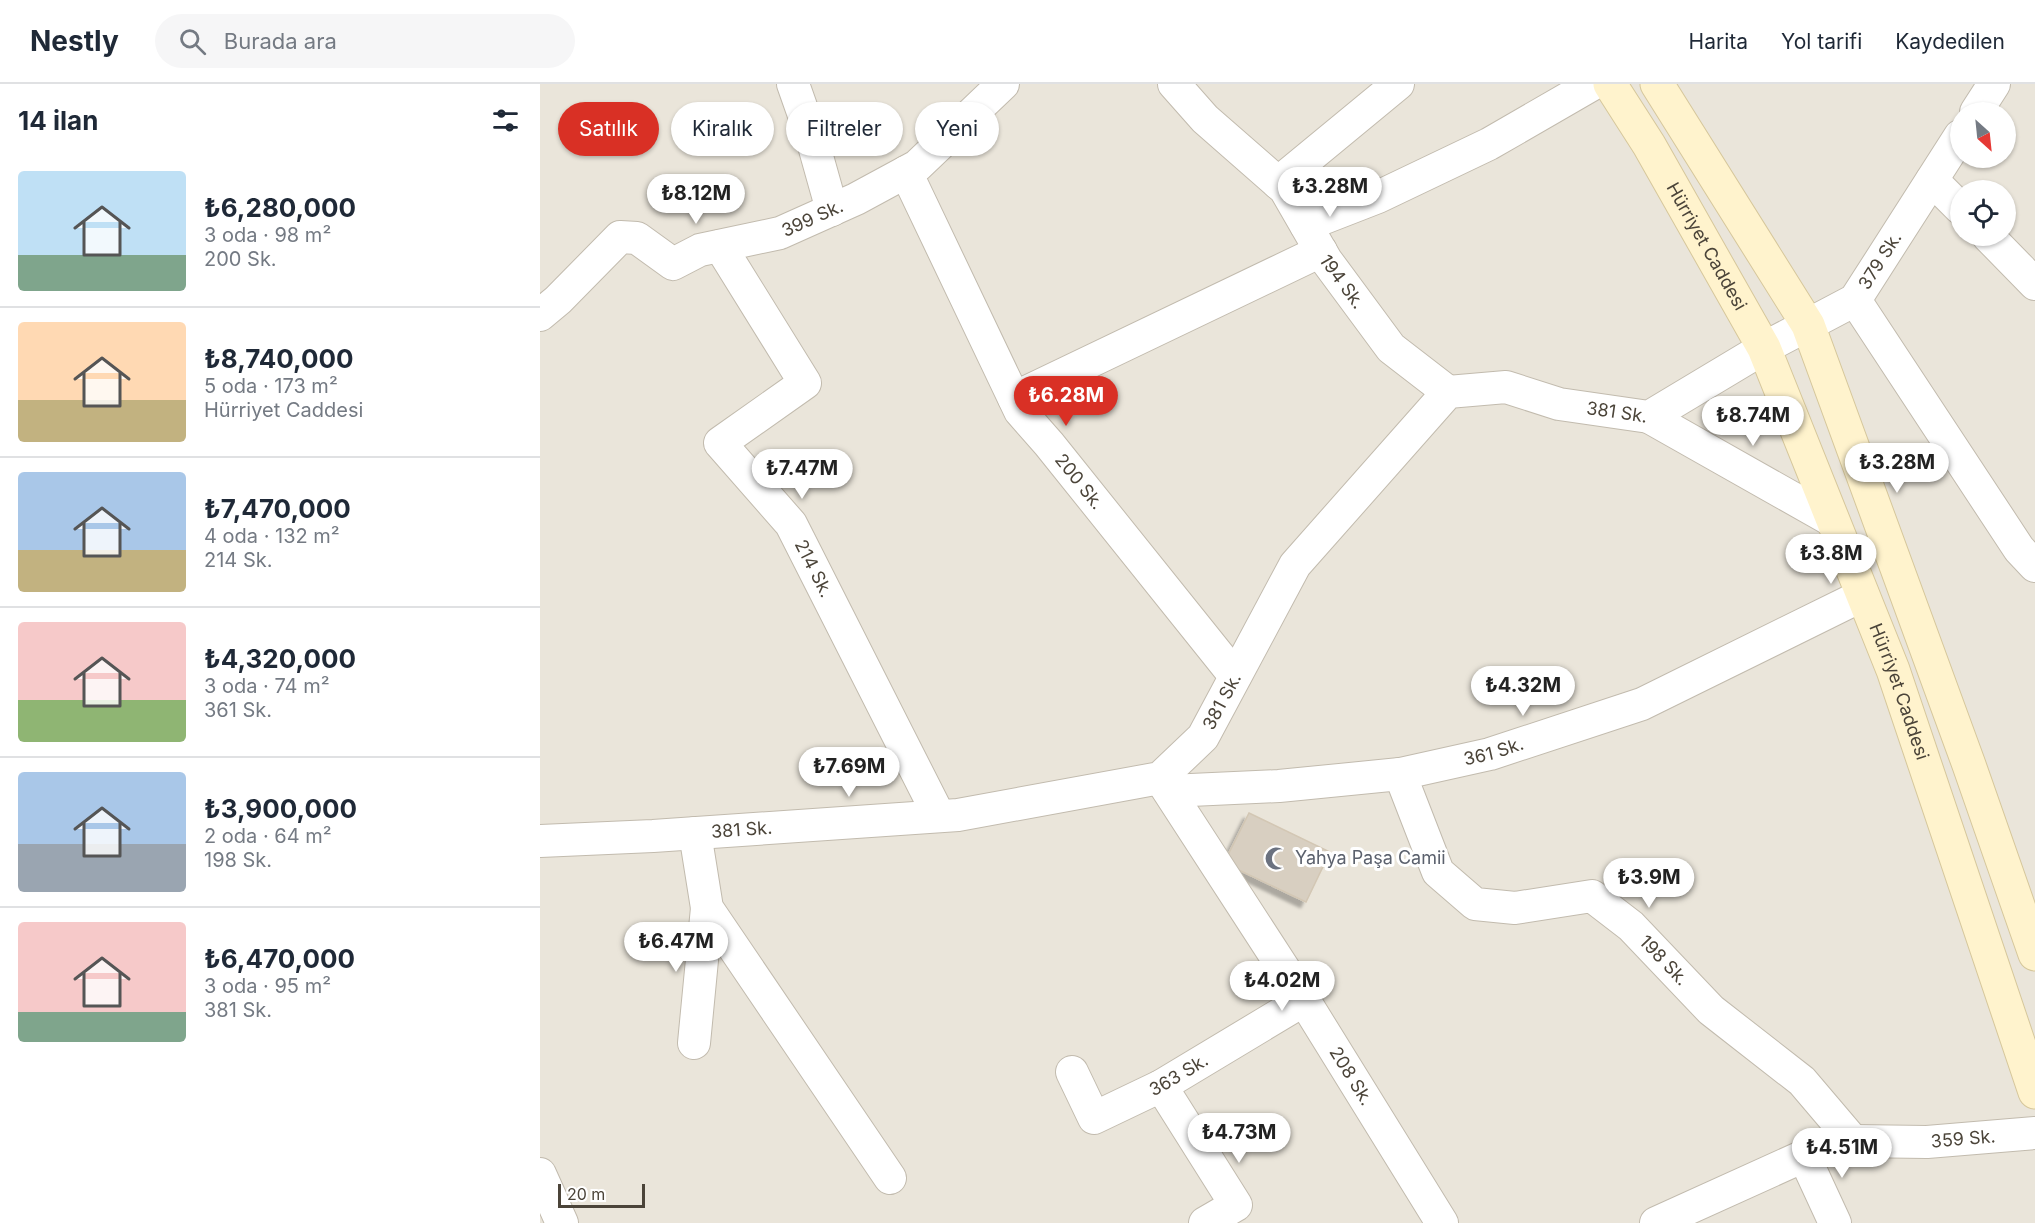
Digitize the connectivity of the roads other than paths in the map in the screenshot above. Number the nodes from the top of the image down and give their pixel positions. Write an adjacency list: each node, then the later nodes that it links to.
1 (793, 84): 13 (street)
2 (1003, 84): 9 (street, 399 Sk.)
3 (1174, 84): 11 (street, 194 Sk.)
4 (1398, 84): 11 (street)
5 (1593, 84): 14 (street)
6 (1610, 84): 21 (main road, Hürriyet Caddesi)
7 (1657, 84): 20 (main road)
8 (1950, 152): 10 (street, 379 Sk.)
9 (906, 172): 13 (street, 399 Sk.); 23 (street, 200 Sk.)
10 (1932, 180): 12 (street); 18 (street, 379 Sk.)
11 (1278, 183): 14 (street, 194 Sk.)
12 (1950, 198)
13 (832, 210): 15 (street, 399 Sk.)
14 (1313, 238): 22 (street, 194 Sk.); 23 (street)
15 (720, 246): 19 (street, 399 Sk.); 31 (street, 214 Sk.)
16 (1998, 246): 17 (street)
17 (2035, 284)
18 (1855, 300): 20 (street, 379 Sk.); 26 (street)
19 (540, 315)
20 (1808, 325): 21 (street, 379 Sk.); 35 (main road)
21 (1764, 348): 24 (street, 381 Sk.); 25 (main road, Hürriyet Caddesi)
22 (1448, 392): 24 (street, 381 Sk.); 28 (street, 381 Sk.)
23 (1014, 398): 28 (street, 200 Sk.)
24 (1649, 417): 25 (street)
25 (1833, 521): 27 (main road, Hürriyet Caddesi)
26 (2035, 567)
27 (1863, 596): 29 (street, 361 Sk.); 40 (main road, Hürriyet Caddesi)
28 (1235, 676): 30 (street, 381 Sk.)
29 (1400, 774): 30 (street, 361 Sk.); 42 (street, 198 Sk.)
30 (1165, 784): 31 (street, 381 Sk.); 36 (street, 208 Sk.)
31 (939, 816): 32 (street, 381 Sk.)
32 (695, 833): 33 (street, 381 Sk.); 34 (street)
33 (540, 841)
34 (707, 908): 37 (street); 45 (street)
35 (2035, 954)
36 (1304, 1000): 39 (street, 363 Sk.); 48 (street, 208 Sk.)
37 (694, 1043)
38 (1072, 1072): 39 (street, 363 Sk.)
39 (1161, 1086): 47 (street)
40 (2035, 1092)
41 (2035, 1133): 42 (street, 359 Sk.)
42 (1853, 1141): 43 (street, 359 Sk.)
43 (1804, 1156): 49 (street, 359 Sk.); 50 (street)
44 (540, 1174): 46 (street)
45 (890, 1178)
46 (562, 1223)
47 (1205, 1223)
48 (1442, 1223)
49 (1656, 1223)
50 (1835, 1223)

